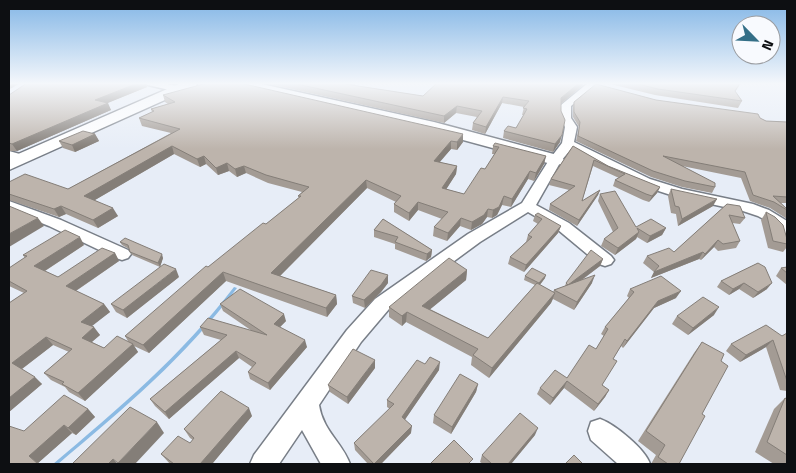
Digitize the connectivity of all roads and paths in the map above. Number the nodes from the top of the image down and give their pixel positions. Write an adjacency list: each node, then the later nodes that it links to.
1 (141, 105): 5 (street)
2 (339, 105): 6 (street)
3 (566, 105): 4 (street)
4 (568, 144): 6 (street); 9 (street)
5 (13, 160)
6 (555, 160): 8 (street)
7 (9, 205): 12 (street)
8 (528, 206): 13 (street); 14 (street)
9 (757, 210): 10 (street); 11 (street)
10 (787, 210)
11 (787, 229)
12 (122, 254)
13 (605, 260)
14 (307, 404): 16 (street); 17 (street)
15 (600, 431): 18 (street)
16 (263, 464)
17 (337, 464)
18 (637, 464)

